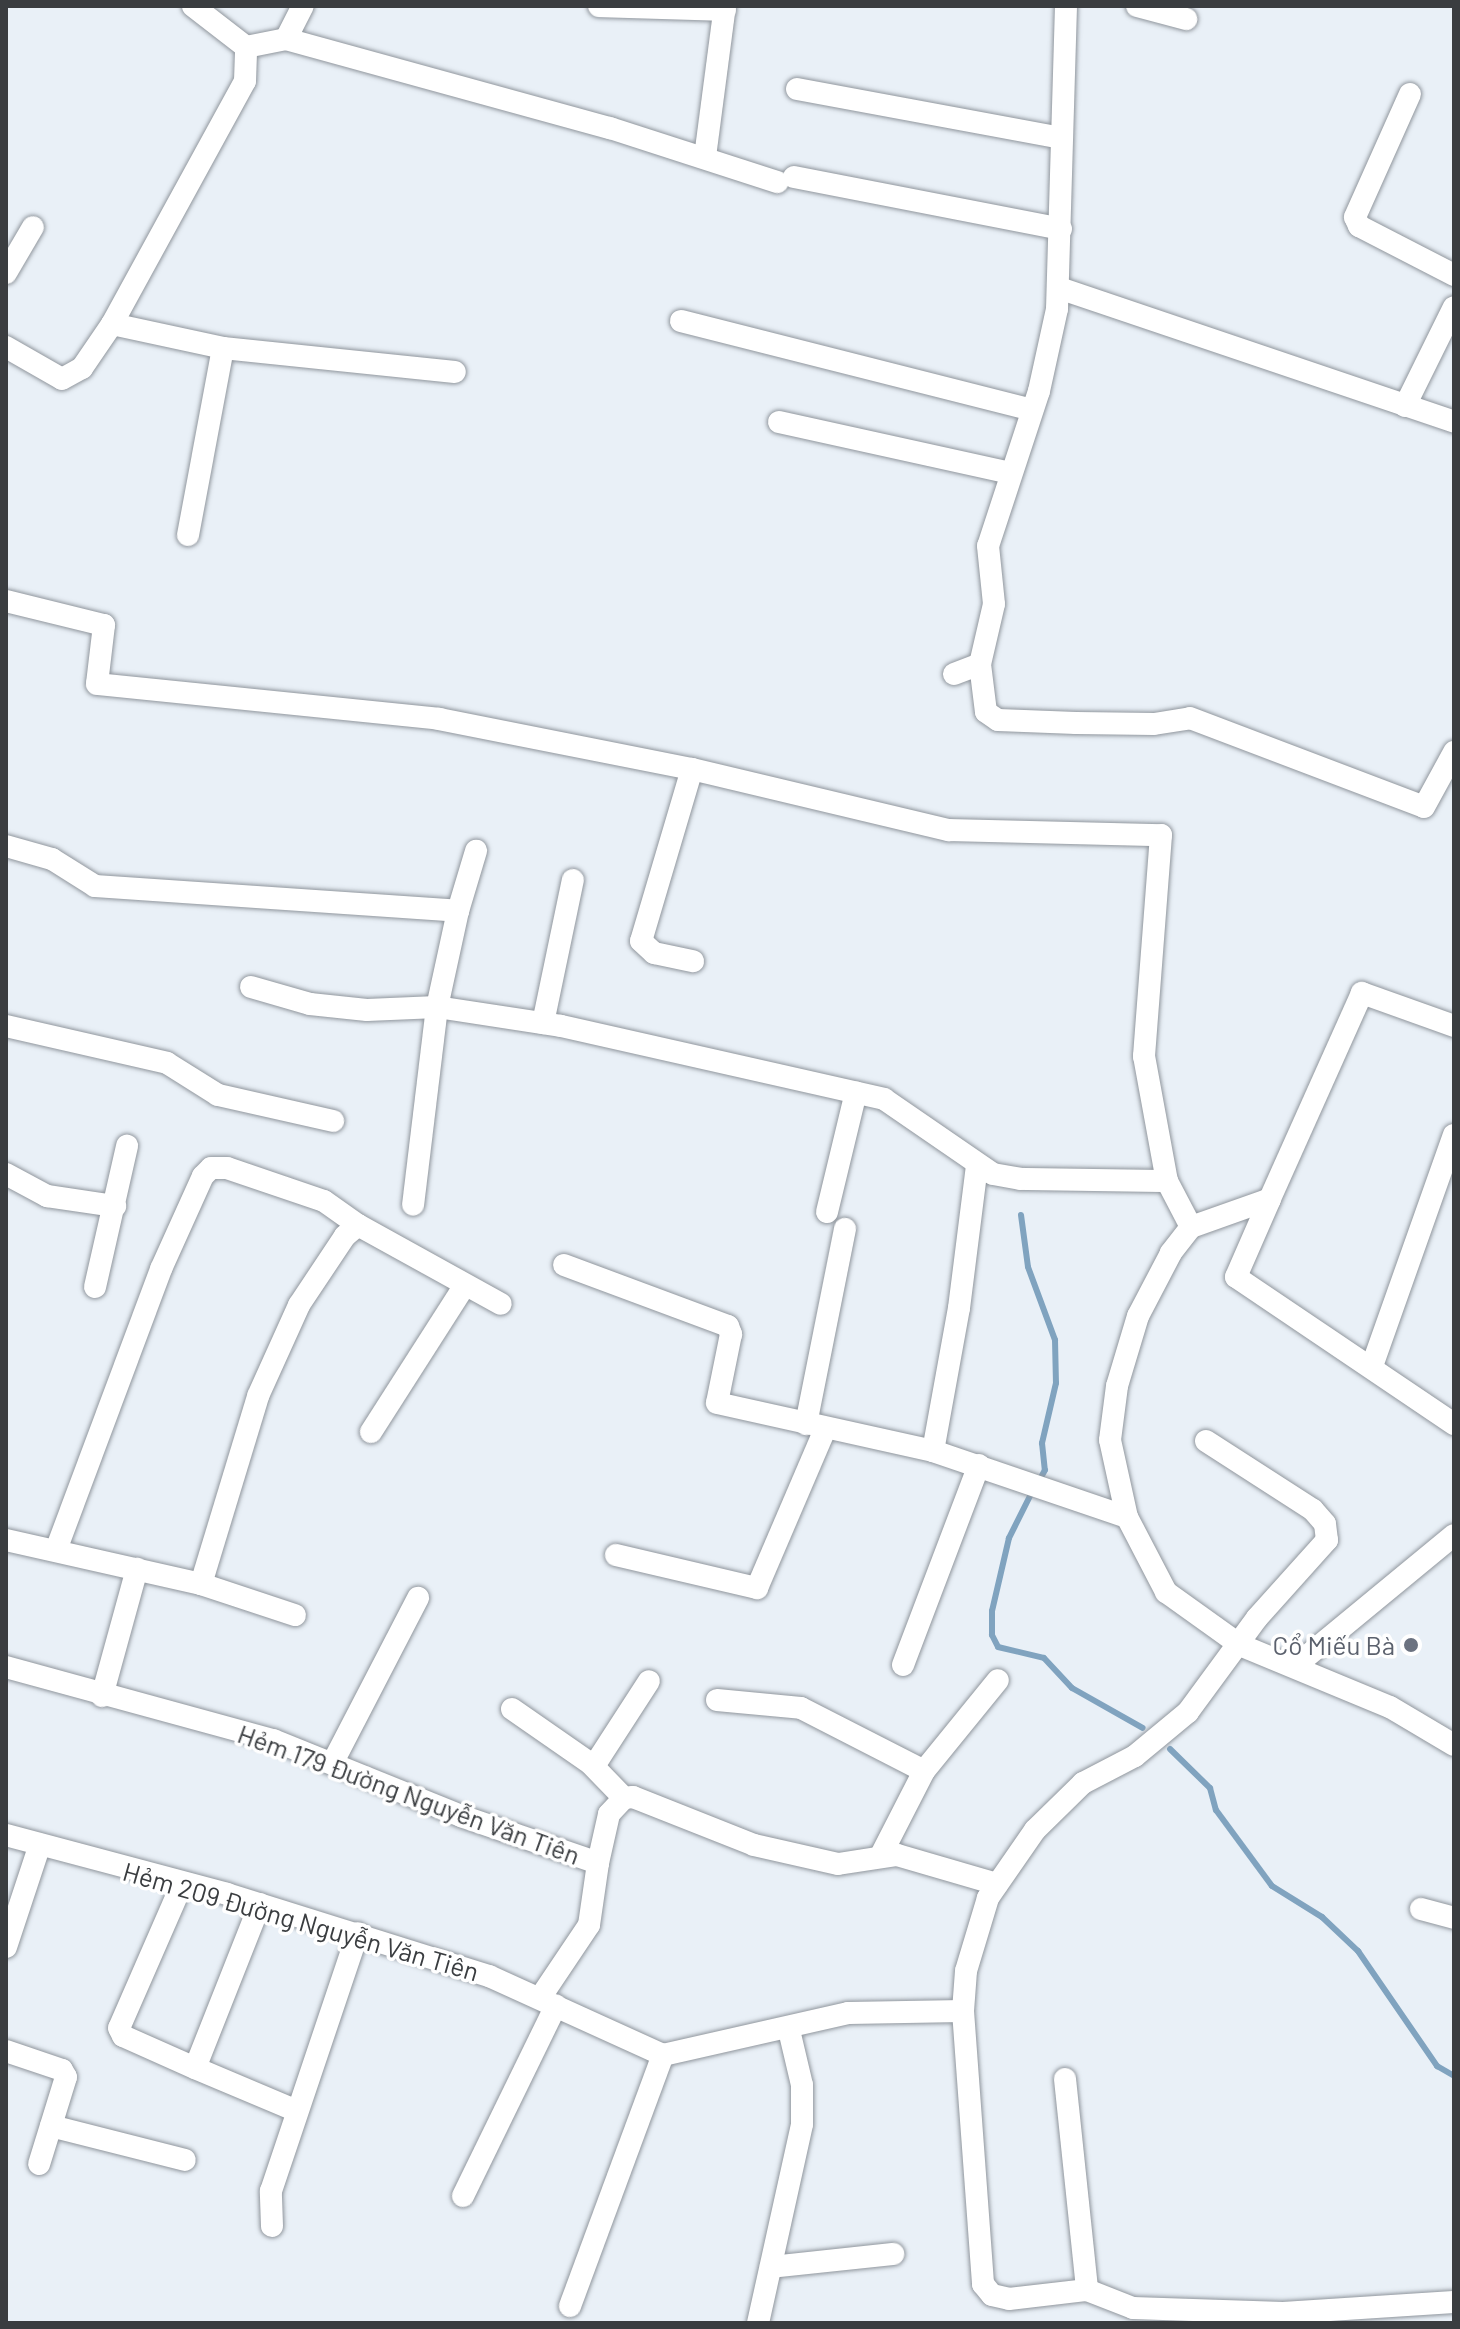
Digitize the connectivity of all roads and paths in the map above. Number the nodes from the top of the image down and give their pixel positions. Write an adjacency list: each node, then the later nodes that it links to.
1 (193, 6): 9 (street)
2 (303, 6): 8 (street)
3 (599, 6): 6 (street)
4 (1066, 6): 12 (street)
5 (1137, 6): 7 (street)
6 (725, 8): 13 (street)
7 (1186, 19)
8 (286, 39): 9 (street); 13 (street)
9 (246, 47): 21 (street)
10 (797, 89): 12 (street)
11 (1410, 94): 17 (street)
12 (1062, 138): 15 (street)
13 (705, 157): 15 (street)
14 (33, 227): 16 (street)
15 (1061, 229): 18 (street)
16 (6, 273)
17 (1454, 275)
18 (1059, 288): 25 (street); 26 (street)
19 (1454, 307): 25 (street)
20 (681, 321): 26 (street)
21 (112, 324): 22 (street); 23 (street)
22 (6, 347)
23 (223, 348): 24 (street); 30 (street)
24 (455, 372)
25 (1405, 406): 28 (street)
26 (1032, 410): 29 (street)
27 (779, 422): 29 (street)
28 (1454, 422)
29 (1010, 473): 32 (street)
30 (188, 535)
31 (6, 601): 35 (street)
32 (980, 664): 33 (street); 34 (street)
33 (954, 674)
34 (1454, 752)
35 (692, 769): 40 (street); 52 (street)
36 (6, 846): 39 (street)
37 (476, 851): 39 (street)
38 (573, 880): 43 (street)
39 (458, 911): 42 (street)
40 (693, 961)
41 (251, 987): 42 (street)
42 (437, 1007): 43 (street); 54 (street)
43 (543, 1023): 46 (street)
44 (6, 1026): 47 (street)
45 (1454, 1026): 53 (street)
46 (856, 1092): 50 (street); 56 (street)
47 (333, 1121)
48 (1454, 1135): 64 (street)
49 (127, 1146): 55 (street)
50 (977, 1165): 52 (street); 69 (street)
51 (6, 1174): 55 (street)
52 (1167, 1181): 58 (street)
53 (1270, 1199): 58 (street); 64 (street)
54 (413, 1205)
55 (115, 1206): 62 (street)
56 (827, 1212)
57 (358, 1225): 61 (street); 74 (street); 77 (street)
58 (1191, 1227): 71 (street)
59 (845, 1229): 66 (street)
60 (564, 1265): 66 (street)
61 (465, 1285): 63 (street); 67 (street)
62 (95, 1287)
63 (501, 1304)
64 (1372, 1366): 65 (street)
65 (1454, 1424)
66 (815, 1426): 69 (street); 75 (street)
67 (371, 1432)
68 (1206, 1441): 80 (street)
69 (933, 1451): 70 (street)
70 (979, 1465): 71 (street); 81 (street)
71 (1127, 1517): 80 (street)
72 (1454, 1535): 82 (street)
73 (6, 1540): 74 (street)
74 (56, 1550): 76 (street)
75 (616, 1555)
76 (137, 1569): 77 (street); 86 (street)
77 (201, 1584): 79 (street)
78 (418, 1598): 90 (street)
79 (295, 1615)
80 (1240, 1645): 82 (street); 99 (street)
81 (903, 1665)
82 (1295, 1666): 89 (street)
83 (6, 1667): 86 (street, Hẻm 179 Đường Nguyễn Văn Tiên)
84 (998, 1680): 92 (street)
85 (649, 1681): 91 (street)
86 (102, 1696): 90 (street, Hẻm 179 Đường Nguyễn Văn Tiên)
87 (717, 1700): 92 (street)
88 (512, 1709): 91 (street)
89 (1454, 1745)
90 (333, 1762): 97 (street, Hẻm 179 Đường Nguyễn Văn Tiên)
91 (594, 1766): 93 (street)
92 (924, 1771): 96 (street)
93 (624, 1798): 96 (street); 97 (street, Hẻm 179 Đường Nguyễn Văn Tiên)
94 (6, 1835): 95 (street, Hẻm 209 Đường Nguyễn Văn Tiên)
95 (40, 1844): 98 (street, Hẻm 209 Đường Nguyễn Văn Tiên); 104 (street)
96 (880, 1857): 99 (street)
97 (598, 1863): 105 (street)
98 (182, 1884): 100 (street, Hẻm 209 Đường Nguyễn Văn Tiên); 110 (street)
99 (997, 1884): 106 (street)
100 (260, 1904): 103 (street, Hẻm 209 Đường Nguyễn Văn Tiên); 110 (street)
101 (1421, 1909): 102 (street)
102 (1454, 1918)
103 (358, 1933): 105 (street, Hẻm 209 Đường Nguyễn Văn Tiên); 112 (street)
104 (6, 1947)
105 (548, 2001): 109 (street, Hẻm 209 Đường Nguyễn Văn Tiên); 116 (street)
106 (963, 2011): 107 (street); 120 (street)
107 (789, 2030): 109 (street); 119 (street)
108 (6, 2051): 113 (street)
109 (663, 2055): 122 (street)
110 (195, 2068): 112 (street)
111 (1065, 2079): 120 (street)
112 (297, 2111): 117 (street)
113 (51, 2126): 114 (street); 115 (street)
114 (185, 2160)
115 (39, 2164)
116 (463, 2196)
117 (272, 2226)
118 (893, 2254): 119 (street)
119 (771, 2267): 125 (street)
120 (1087, 2290): 123 (street)
121 (1454, 2302): 124 (street)
122 (570, 2306)
123 (1132, 2316): 124 (street)
124 (1282, 2318)
125 (758, 2323)

